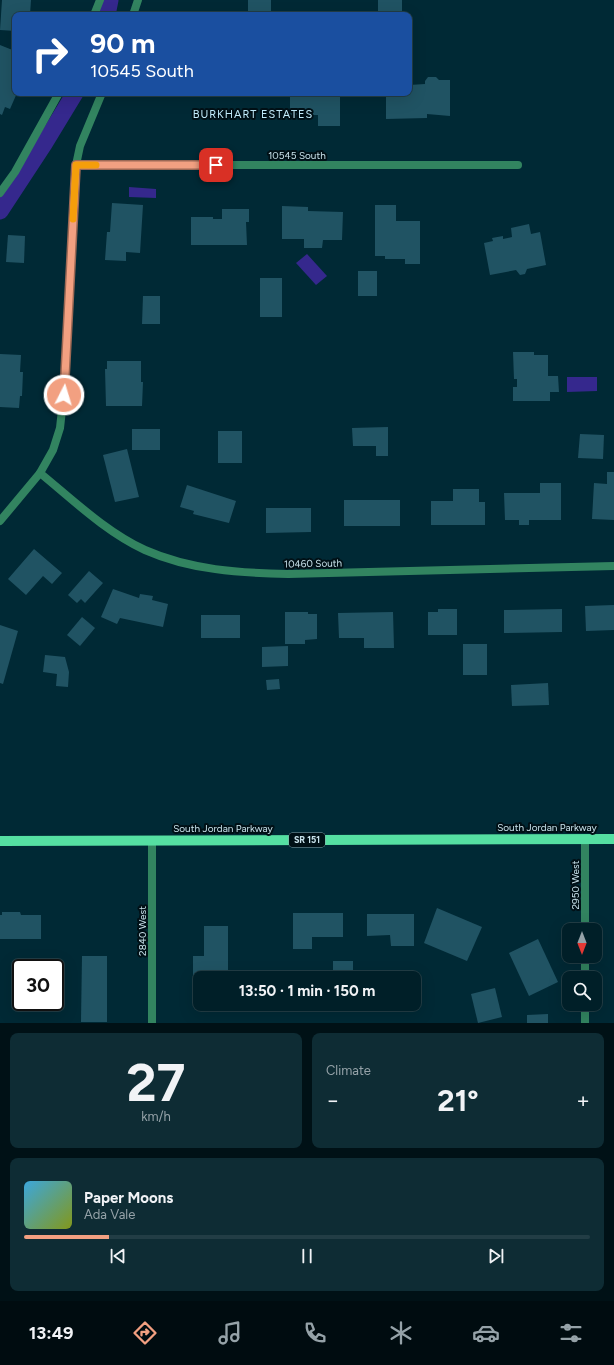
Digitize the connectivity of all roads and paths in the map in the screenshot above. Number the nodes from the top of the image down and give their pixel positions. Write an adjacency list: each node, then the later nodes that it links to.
1 (100, 0): 3 (street)
2 (138, 0): 4 (street)
3 (95, 12)
4 (134, 12)
5 (57, 96): 9 (street)
6 (101, 96): 7 (street)
7 (76, 165): 8 (street, 10545 South); 10 (street)
8 (518, 165)
9 (0, 193)
10 (40, 473): 11 (street); 12 (street, 10460 South)
11 (0, 521)
12 (614, 566)
13 (585, 839): 14 (main road, South Jordan Parkway / SR 151); 15 (main road, South Jordan Parkway / SR 151); 17 (street, 2950 West)
14 (614, 839)
15 (152, 840): 16 (main road, South Jordan Parkway / SR 151); 19 (street, 2840 West)
16 (0, 841)
17 (585, 923)
18 (585, 1011): 20 (street)
19 (152, 1023)
20 (585, 1023)

